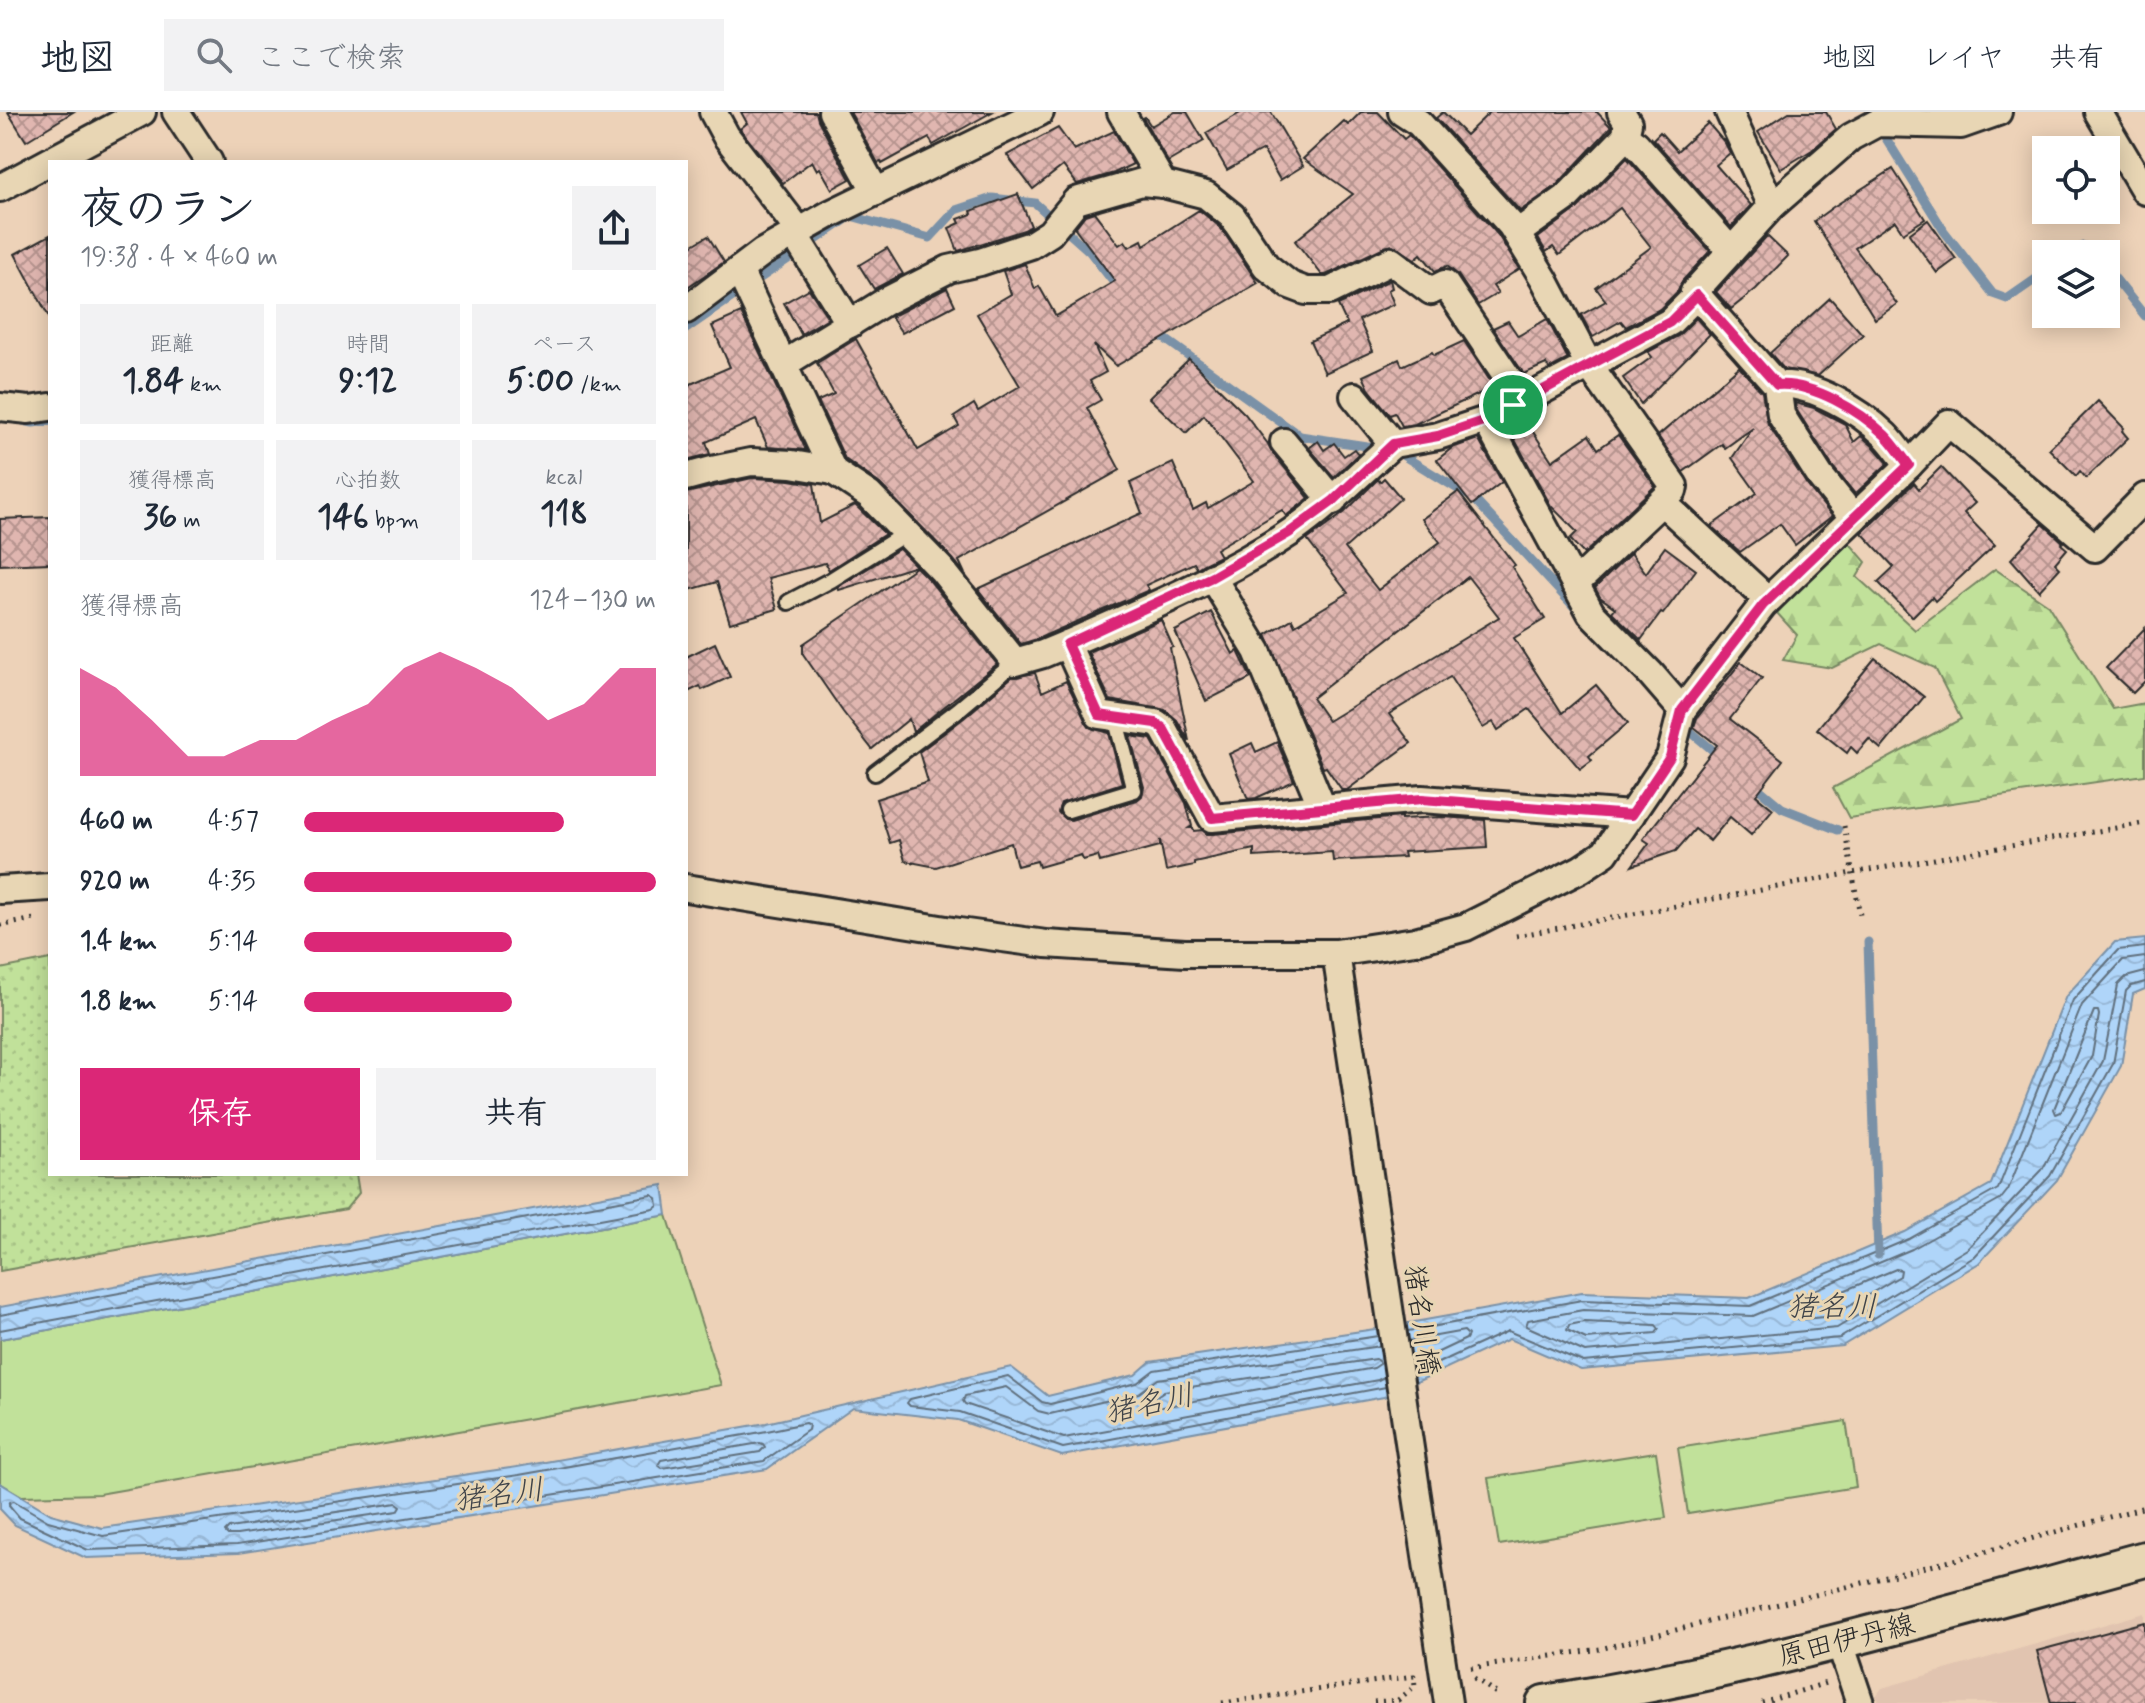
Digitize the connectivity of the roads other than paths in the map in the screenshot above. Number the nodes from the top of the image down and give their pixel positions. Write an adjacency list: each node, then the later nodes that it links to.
1 (142, 112): 12 (street)
2 (176, 112): 13 (street)
3 (713, 112): 20 (street)
4 (832, 112): 18 (street)
5 (1040, 112): 18 (street)
6 (1121, 112): 15 (street)
7 (1402, 112): 21 (street)
8 (1729, 112): 19 (street)
9 (1998, 112): 19 (street)
10 (2098, 112): 17 (street)
11 (1629, 120): 21 (street); 22 (street)
12 (52, 160)
13 (208, 160)
14 (48, 162): 16 (street)
15 (1163, 184): 26 (street); 31 (street)
16 (0, 188)
17 (2145, 191)
18 (876, 192): 20 (street)
19 (1772, 206): 22 (street)
20 (797, 233): 23 (street); 26 (street)
21 (1517, 233): 28 (street)
22 (1731, 251): 24 (street)
23 (739, 270): 25 (street); 27 (street)
24 (1697, 295): 28 (street); 29 (street)
25 (688, 308)
26 (850, 324): 27 (street)
27 (784, 364): 38 (street)
28 (1589, 365): 31 (street); 42 (street)
29 (1777, 385): 37 (street); 43 (street)
30 (1354, 396): 36 (street)
31 (1513, 405): 34 (street)
32 (0, 407): 33 (street)
33 (48, 407)
34 (1486, 420): 36 (street); 46 (street)
35 (1284, 442): 41 (street)
36 (1393, 444): 41 (street)
37 (1909, 465): 40 (street); 43 (street)
38 (833, 471): 39 (street); 44 (street)
39 (688, 477)
40 (2145, 497)
41 (1333, 501): 45 (street)
42 (1662, 502): 46 (street); 47 (street)
43 (1854, 518): 47 (street)
44 (906, 533): 48 (lane); 50 (street)
45 (1212, 577): 49 (street); 54 (street)
46 (1575, 584): 51 (street)
47 (1768, 600): 51 (street)
48 (789, 602)
49 (1067, 644): 50 (street); 52 (street)
50 (1015, 662): 53 (lane)
51 (1682, 710): 56 (street)
52 (1115, 717): 54 (street); 55 (lane)
53 (875, 773)
54 (1322, 807): 56 (street)
55 (1068, 810)
56 (1631, 815): 60 (street)
57 (48, 887): 59 (street)
58 (688, 888): 60 (street)
59 (0, 890)
60 (1336, 953): 63 (street, 猪名川橋)
61 (2145, 1559): 62 (street, 原田伊丹線)
62 (1840, 1643): 64 (street, 原田伊丹線); 65 (street)
63 (1448, 1703)
64 (1544, 1703)
65 (1860, 1703)

